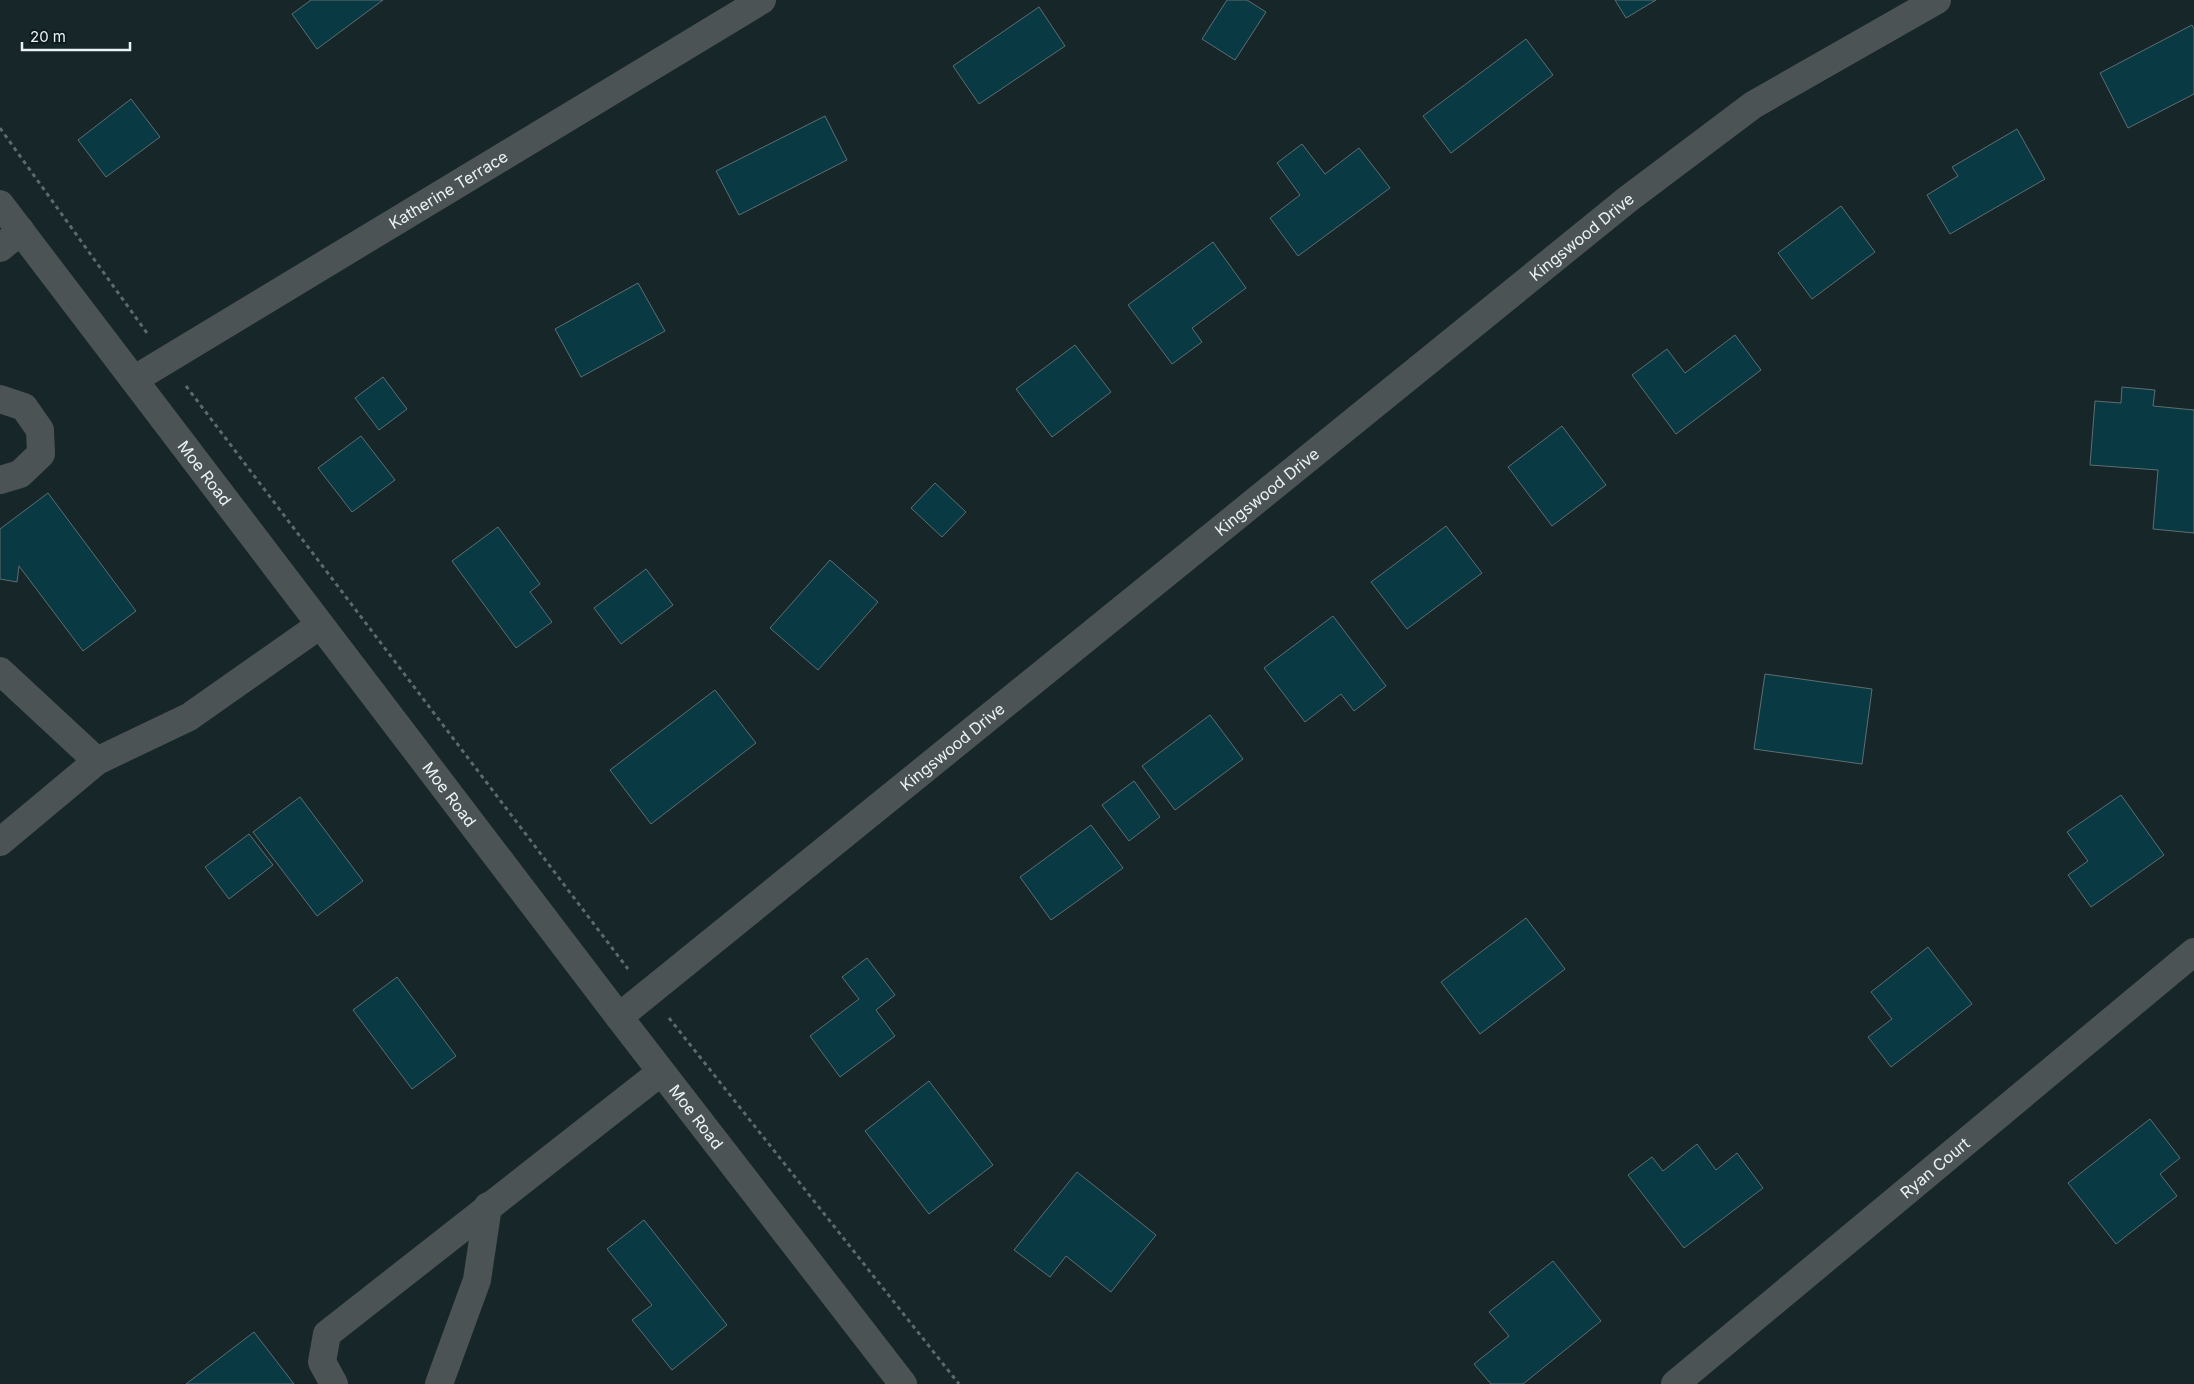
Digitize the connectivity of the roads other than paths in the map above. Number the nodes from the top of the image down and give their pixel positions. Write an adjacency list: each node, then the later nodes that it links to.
1 (762, 0): 6 (street, Katherine Terrace)
2 (1925, 3): 14 (street, Kingswood Drive)
3 (0, 204): 4 (street, Moe Road)
4 (21, 231): 5 (street); 6 (street, Moe Road)
5 (0, 248)
6 (135, 379): 9 (street, Moe Road)
7 (0, 399): 8 (street)
8 (0, 480)
9 (320, 625): 11 (street); 14 (street, Moe Road)
10 (0, 671): 11 (street)
11 (97, 762): 12 (street)
12 (0, 842)
13 (2194, 952): 20 (street, Ryan Court)
14 (619, 1017): 15 (street, Moe Road)
15 (661, 1072): 16 (street); 19 (street, Moe Road)
16 (488, 1206): 17 (street); 18 (street)
17 (334, 1384)
18 (439, 1384)
19 (904, 1384)
20 (1675, 1384)

